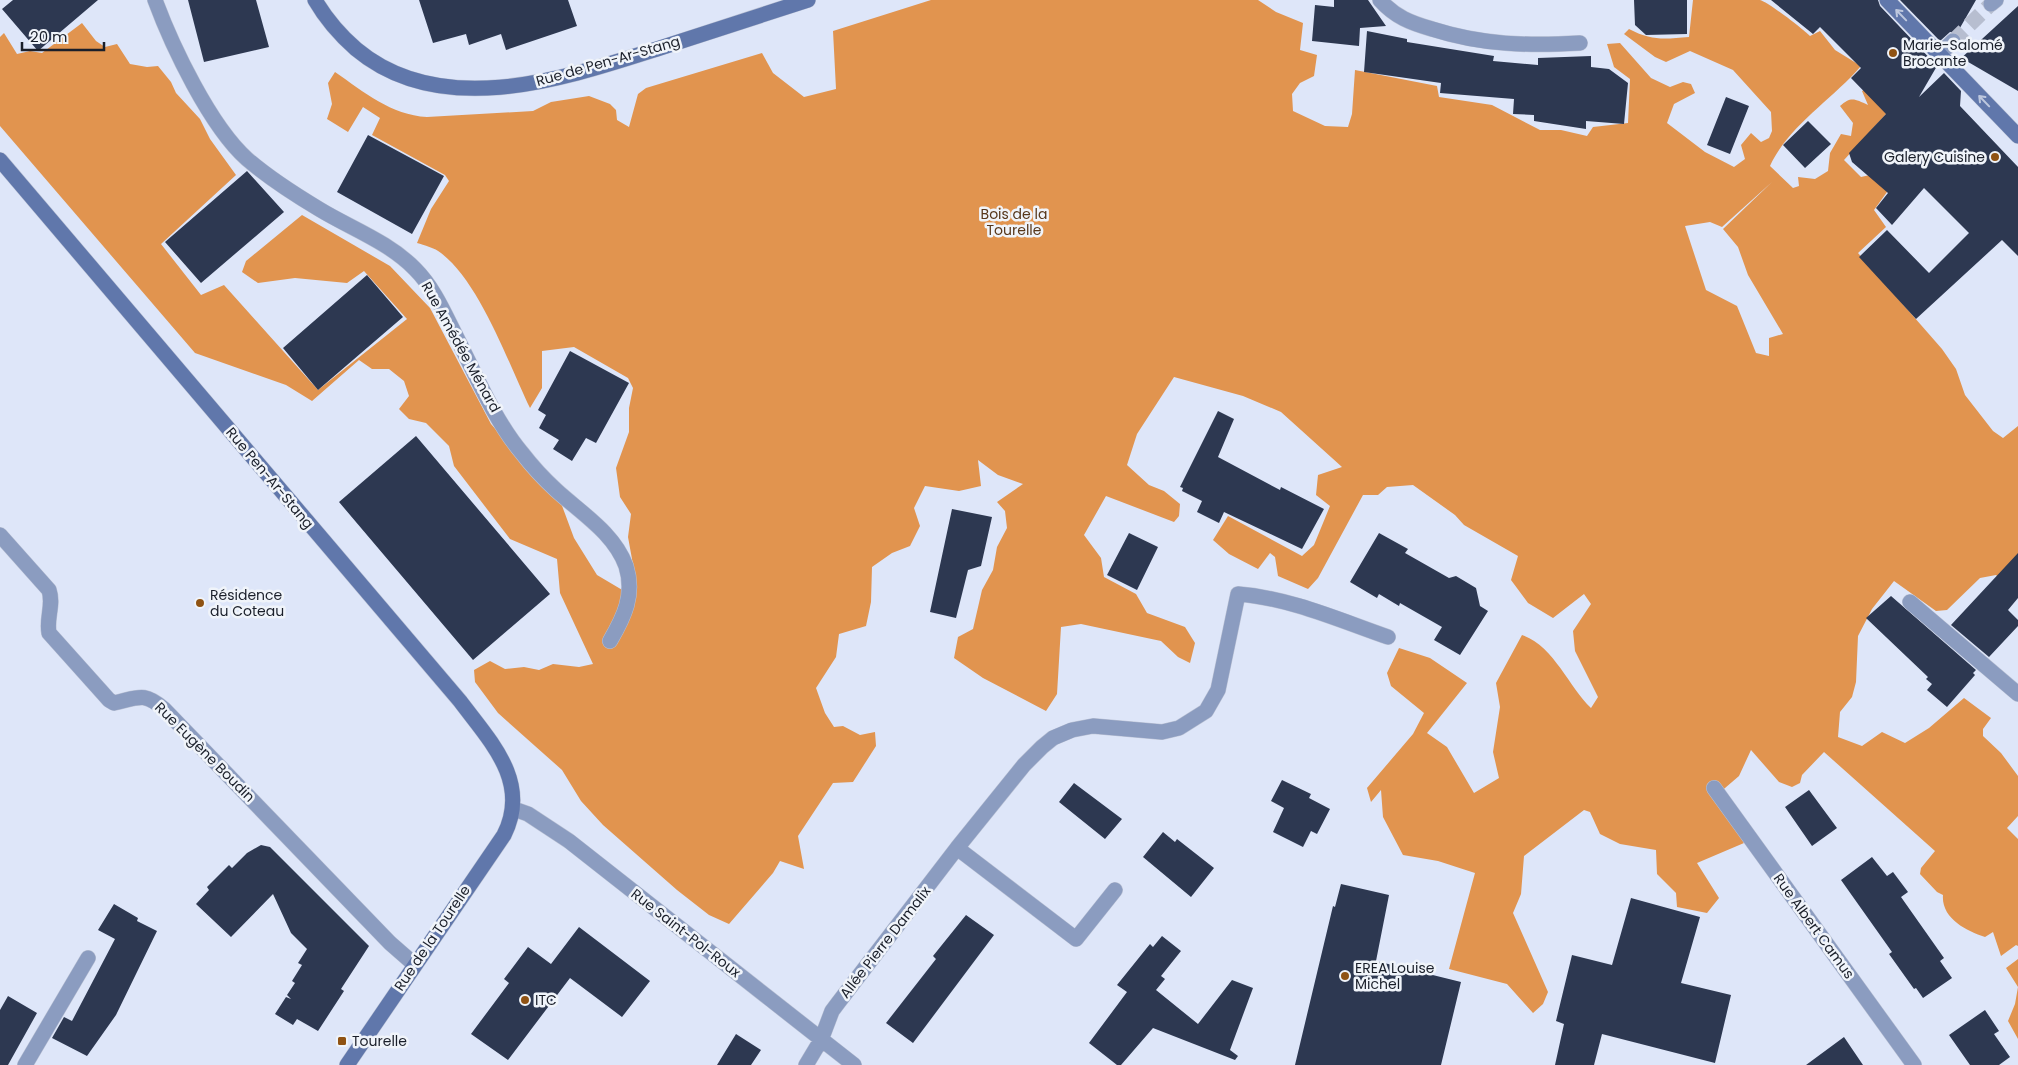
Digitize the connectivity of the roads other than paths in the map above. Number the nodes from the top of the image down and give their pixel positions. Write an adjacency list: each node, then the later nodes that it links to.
1 (155, 0): 14 (street, Rue Amédée Ménard)
2 (316, 0): 3 (street, Rue de Pen-Ar-Stang)
3 (808, 0)
4 (1380, 0): 7 (street)
5 (1887, 0): 8 (street, one-way to 5)
6 (1953, 41): 8 (street)
7 (1580, 43)
8 (1939, 54): 9 (street, one-way to 8)
9 (2018, 136)
10 (0, 160): 17 (street, Rue Pen-Ar-Stang)
11 (0, 535): 21 (street, Rue Eugène Boudin)
12 (1910, 602): 15 (street)
13 (1388, 637): 18 (street, Allée Pierre Damalix)
14 (610, 641)
15 (2018, 694)
16 (1714, 788): 27 (street, Rue Albert Camus)
17 (514, 810): 21 (street, Rue de la Tourelle); 22 (street, Rue Saint-Pol-Roux)
18 (957, 848): 19 (street); 22 (street, Allée Pierre Damalix)
19 (1115, 890)
20 (88, 958): 23 (street)
21 (414, 964): 24 (street, Rue de la Tourelle)
22 (821, 1040): 25 (street, Allée Pierre Damalix); 26 (street, Rue Saint-Pol-Roux)
23 (25, 1065)
24 (347, 1065)
25 (806, 1065)
26 (854, 1065)
27 (1914, 1065)

